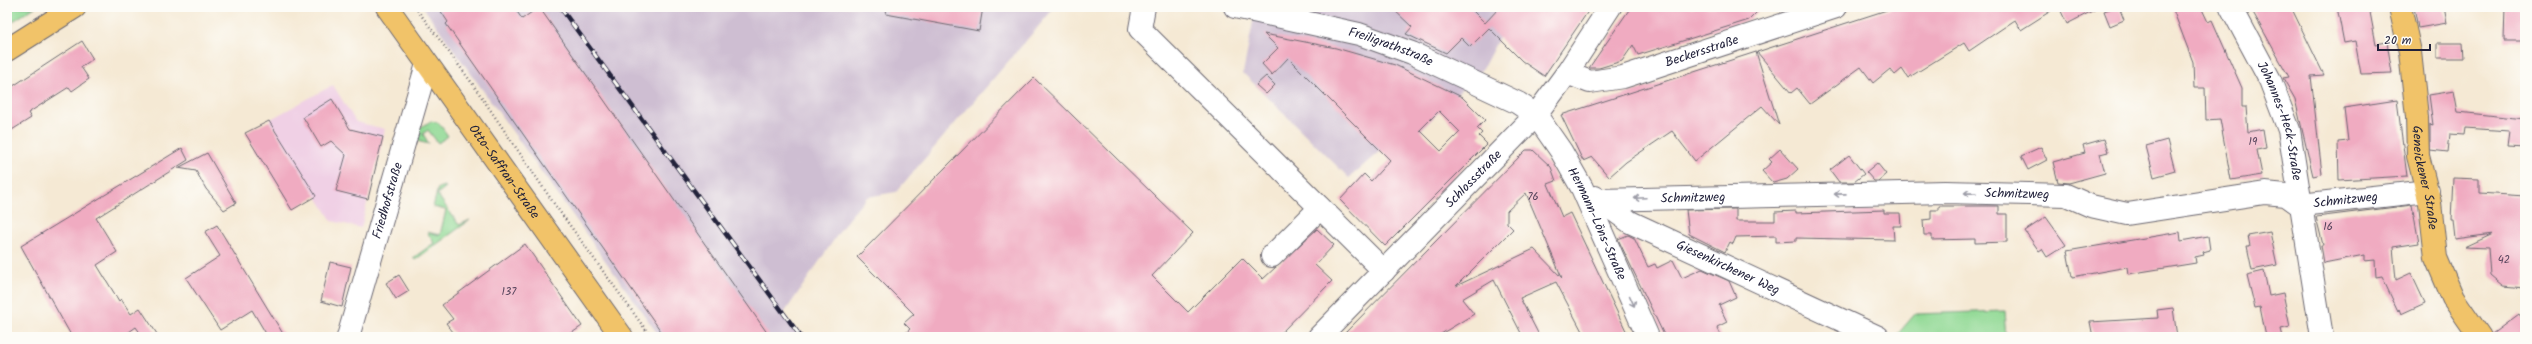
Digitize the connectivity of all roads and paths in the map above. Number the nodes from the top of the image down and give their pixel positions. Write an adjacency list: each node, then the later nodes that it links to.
1 (74, 7): 11 (main road)
2 (387, 7): 12 (main road, Otto-Saffran-Straße)
3 (415, 7): 23 (path)
4 (1144, 7): 18 (street)
5 (1235, 7): 10 (street, Freiligrathstraße)
6 (1610, 7): 13 (street, Schlossstraße)
7 (1836, 7): 13 (street, Beckersstraße)
8 (2231, 7): 17 (street, Johannes-Heck-Straße)
9 (2400, 7): 15 (main road, Geneickener Straße)
10 (1269, 10): 14 (street, Freiligrathstraße)
11 (7, 50)
12 (427, 64): 21 (street, Friedhofstraße); 22 (main road, Otto-Saffran-Straße)
13 (1567, 73): 14 (street, Schlossstraße)
14 (1536, 115): 16 (street, Hermann-Löns-Straße); 20 (street, Schlossstraße)
15 (2428, 191): 17 (street, Schmitzweg); 28 (main road, Geneickener Straße)
16 (1590, 194): 17 (street, Schmitzweg, one-way to 16); 25 (street, Hermann-Löns-Straße, one-way to 25); 26 (street, Giesenkirchener Weg)
17 (2300, 205): 27 (street, Johannes-Heck-Straße)
18 (1320, 208): 19 (street); 20 (street)
19 (1272, 256)
20 (1384, 271): 24 (street, Schlossstraße)
21 (348, 337)
22 (622, 337)
23 (651, 337)
24 (1320, 337)
25 (1648, 337)
26 (1878, 337)
27 (2322, 337)
28 (2480, 337)

